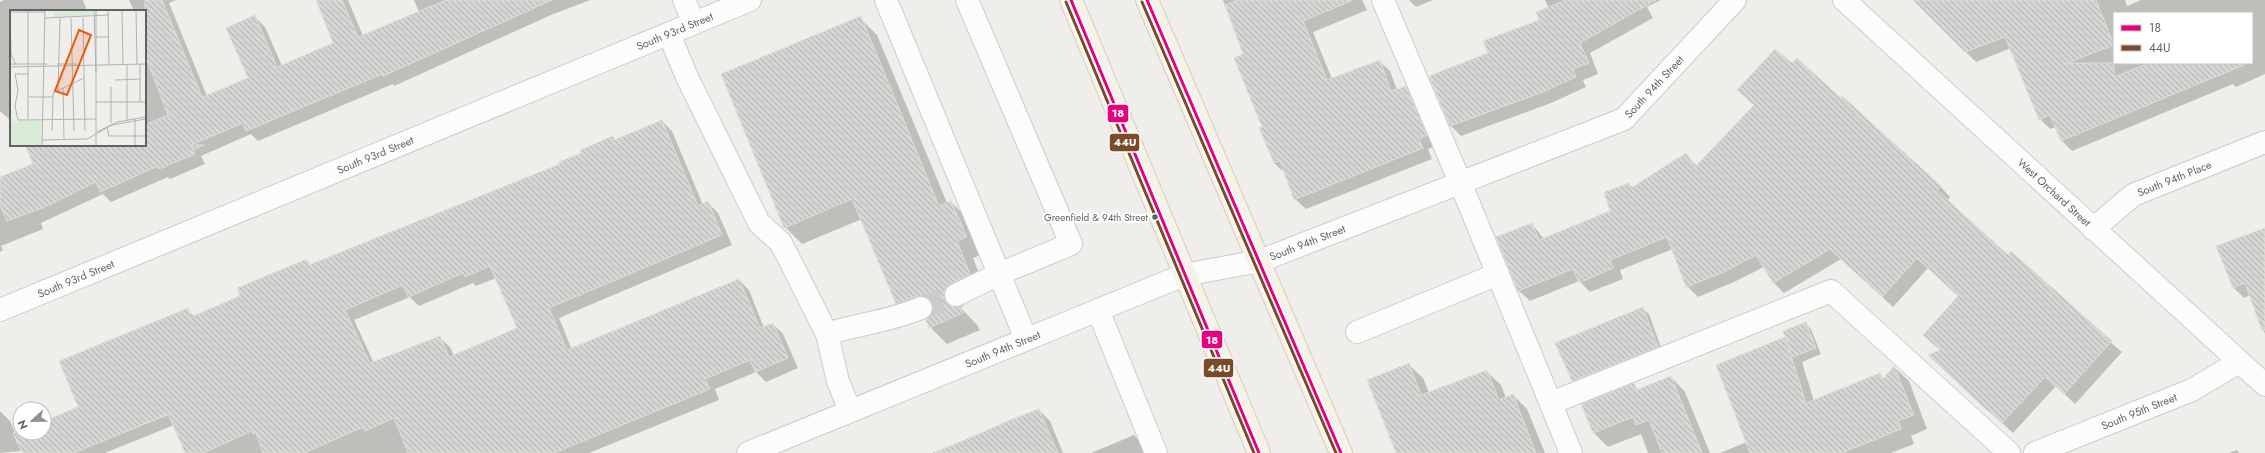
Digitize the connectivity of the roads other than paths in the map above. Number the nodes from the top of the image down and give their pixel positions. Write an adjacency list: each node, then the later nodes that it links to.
1 (684, 0): 10 (street)
2 (750, 0): 10 (street, South 93rd Street)
3 (886, 0): 16 (street)
4 (967, 0): 16 (street)
5 (1071, 0): 18 (main road)
6 (1147, 0): 15 (main road)
7 (1383, 0): 13 (street)
8 (1734, 0): 13 (street, South 94th Street)
9 (1844, 0): 14 (street, West Orchard Street)
10 (694, 23): 11 (street, South 93rd Street)
11 (669, 34): 21 (street, South 93rd Street); 24 (street)
12 (2265, 142): 14 (street, South 94th Place)
13 (1460, 182): 15 (street, South 94th Street); 17 (street)
14 (2093, 229): 26 (street, West Orchard Street)
15 (1260, 261): 18 (street, South 94th Street); 33 (main road)
16 (999, 274): 19 (street); 25 (street)
17 (1498, 274): 23 (street); 28 (street)
18 (1184, 275): 22 (street, South 94th Street); 32 (main road)
19 (956, 295)
20 (921, 308): 24 (street)
21 (0, 310)
22 (1098, 310): 25 (street, South 94th Street); 31 (street)
23 (1357, 332)
24 (827, 334): 29 (street)
25 (1026, 340): 29 (street, South 94th Street)
26 (2239, 362): 27 (street, West Orchard Street); 36 (street, South 95th Street)
27 (2265, 385)
28 (1551, 403): 34 (street); 35 (street)
29 (850, 411): 30 (street, South 94th Street)
30 (748, 453)
31 (1156, 453)
32 (1260, 453)
33 (1341, 453)
34 (1570, 453)
35 (2009, 453)
36 (2035, 453)

